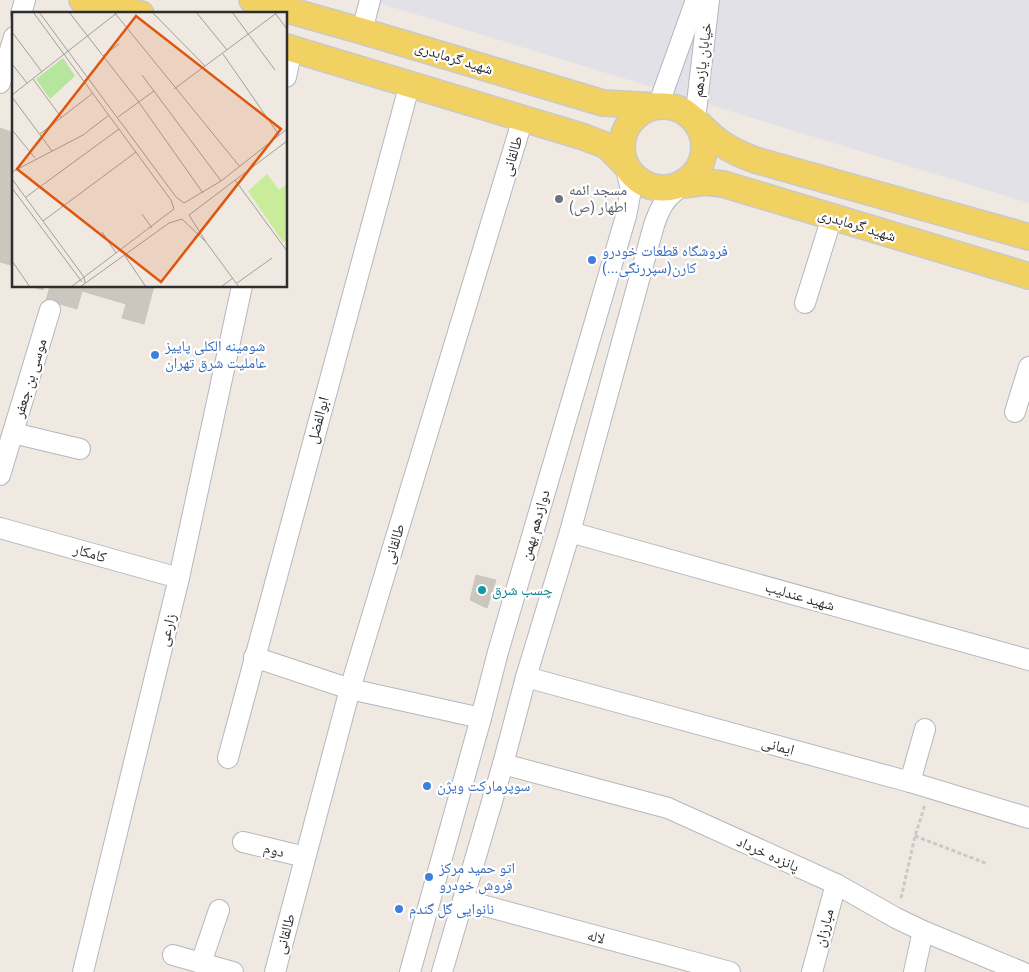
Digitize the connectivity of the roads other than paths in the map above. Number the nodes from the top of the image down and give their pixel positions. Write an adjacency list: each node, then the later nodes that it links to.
1 (82, 0): 6 (main road)
2 (252, 0): 7 (main road, شهید گرمابدری)
3 (370, 0): 7 (street)
4 (696, 0): 12 (street, خیابان یازدهم)
5 (709, 0): 14 (street, خیابان یازدهم)
6 (133, 12)
7 (362, 30): 12 (main road, شهید گرمابدری)
8 (12, 44): 10 (street)
9 (289, 48): 11 (main road)
10 (0, 83)
11 (410, 83): 13 (main road); 31 (street, ابوالفضل)
12 (658, 106): 14 (main road); 15 (main road)
13 (523, 118): 15 (main road); 34 (street, طالقانی)
14 (694, 120): 16 (main road); 18 (main road)
15 (625, 164): 16 (main road); 35 (street, دوازدهم بهمن)
16 (683, 185): 17 (main road, شهید گرمابدری); 29 (street)
17 (832, 217): 19 (main road, شهید گرمابدری); 21 (street)
18 (1029, 237)
19 (1029, 276)
20 (242, 288): 30 (street, زارعی)
21 (805, 303)
22 (50, 310): 25 (street, موسی بن جعفر)
23 (1029, 367): 24 (street)
24 (1016, 412)
25 (13, 433): 26 (street); 27 (street, موسی بن جعفر)
26 (80, 449)
27 (0, 475)
28 (0, 528): 30 (street, کامکار)
29 (570, 532): 32 (street, شهید عندلیب); 33 (street)
30 (179, 578): 50 (street, زارعی)
31 (254, 657): 34 (street); 37 (street, ابوالفضل)
32 (1029, 660)
33 (526, 677): 38 (street); 39 (street, ایمانی)
34 (350, 689): 35 (street); 42 (street, طالقانی)
35 (481, 718): 53 (street, دوازدهم بهمن)
36 (925, 729): 39 (street)
37 (228, 758)
38 (503, 764): 43 (street, پانزده خرداد); 44 (street)
39 (910, 782): 40 (street, ایمانی)
40 (1029, 818)
41 (243, 842): 42 (street, دوم)
42 (305, 857): 52 (street, طالقانی)
43 (836, 884): 46 (street, پانزده خرداد); 56 (street, مبارزان)
44 (463, 900): 49 (street, لاله); 54 (street)
45 (219, 910): 48 (street)
46 (923, 931): 57 (street); 58 (street, پانزده خرداد)
47 (173, 955): 48 (street)
48 (201, 963): 51 (street)
49 (664, 964): 55 (street, لاله)
50 (83, 972)
51 (233, 972)
52 (275, 972)
53 (410, 972)
54 (442, 972)
55 (730, 972)
56 (812, 972)
57 (914, 972)
58 (1022, 972)

